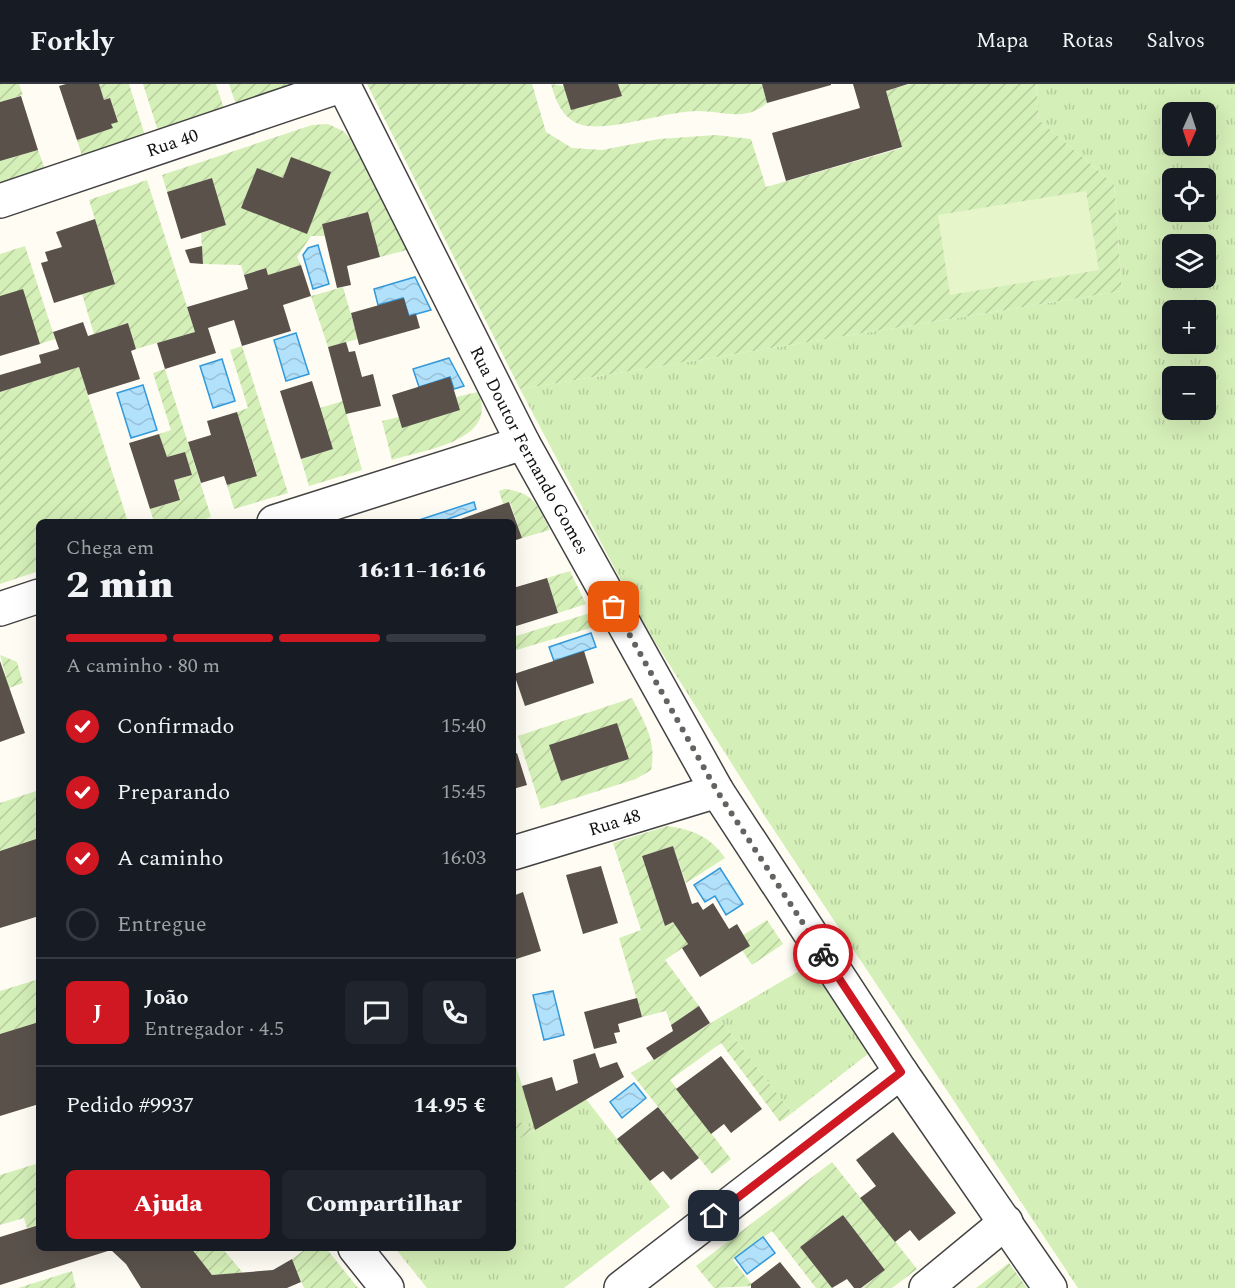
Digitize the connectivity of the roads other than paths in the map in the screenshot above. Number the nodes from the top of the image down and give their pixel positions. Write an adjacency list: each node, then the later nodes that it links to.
1 (343, 84): 2 (street, Rua 40); 3 (street, Rua Doutor Fernando Gomes)
2 (0, 201)
3 (523, 443): 4 (street); 7 (street, Rua Doutor Fernando Gomes)
4 (283, 519)
5 (36, 606): 6 (street)
6 (0, 609)
7 (717, 791): 8 (street, Rua 48); 9 (street, Rua Doutor Fernando Gomes)
8 (516, 852)
9 (901, 1072): 10 (street, Rua Doutor Fernando Gomes); 13 (street)
10 (1006, 1222): 14 (street); 15 (street, Rua Doutor Fernando Gomes)
11 (358, 1251): 12 (street)
12 (387, 1288)
13 (621, 1288)
14 (926, 1288)
15 (1050, 1288)

